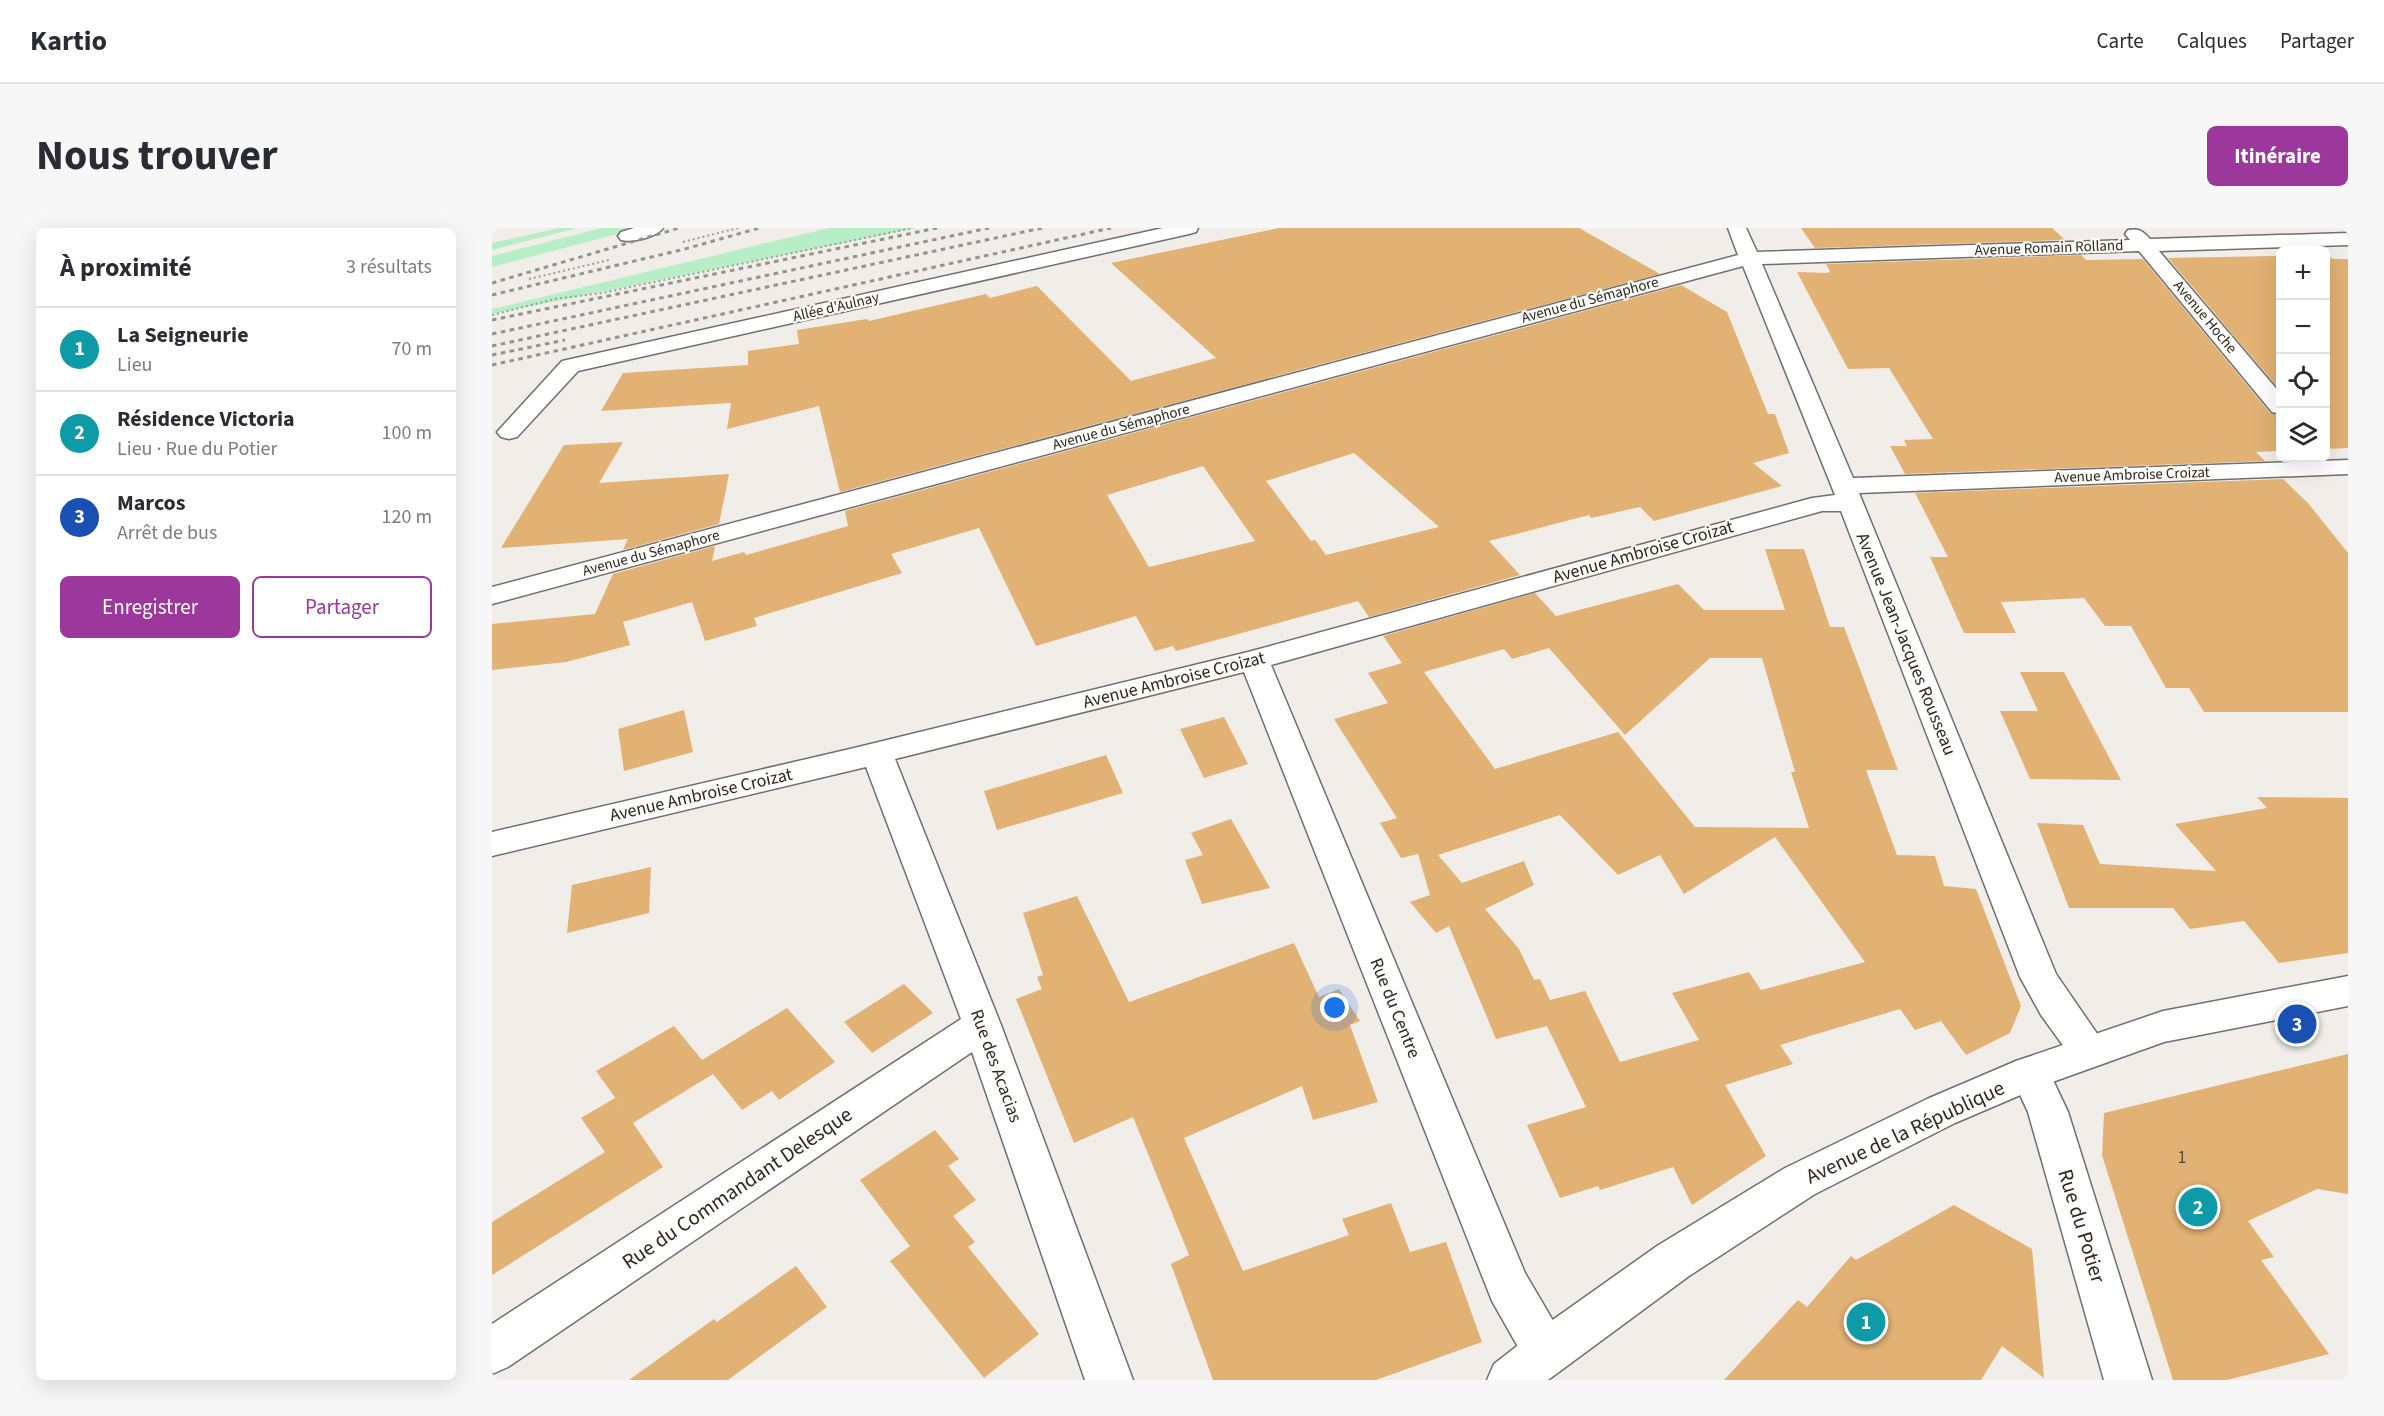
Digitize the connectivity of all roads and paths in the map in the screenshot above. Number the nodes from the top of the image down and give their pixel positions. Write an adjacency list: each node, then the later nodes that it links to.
1 (654, 228): 6 (street)
2 (912, 228): 10 (path)
3 (1189, 228): 12 (street, Allée d'Aulnay)
4 (1737, 228): 9 (street, Avenue Jean-Jacques Rousseau)
5 (2130, 228): 8 (street, Avenue Hoche)
6 (628, 236)
7 (2348, 239): 8 (street, Avenue Romain Rolland)
8 (2144, 246): 9 (street, Avenue Romain Rolland); 11 (street, Avenue Hoche)
9 (1750, 258): 15 (street, Avenue Jean-Jacques Rousseau); 16 (street, Avenue du Sémaphore)
10 (492, 315)
11 (2276, 402)
12 (509, 432)
13 (2334, 464): 14 (street); 15 (street, Avenue Ambroise Croizat)
14 (2348, 487)
15 (1847, 494): 17 (street, Avenue Ambroise Croizat); 22 (street, Avenue Jean-Jacques Rousseau)
16 (492, 596)
17 (1254, 660): 18 (street, Avenue Ambroise Croizat); 25 (street, Rue du Centre)
18 (877, 754): 19 (street, Avenue Ambroise Croizat); 21 (street, Rue des Acacias)
19 (492, 844)
20 (2348, 992): 22 (street, Avenue de la République)
21 (982, 1025): 24 (street, Rue du Commandant Delesque); 26 (street, Rue des Acacias)
22 (2089, 1051): 23 (street, Avenue de la République)
23 (2030, 1073): 25 (street, Avenue de la République); 27 (street, Rue du Potier)
24 (492, 1351)
25 (1525, 1371)
26 (1109, 1380)
27 (2128, 1380)

